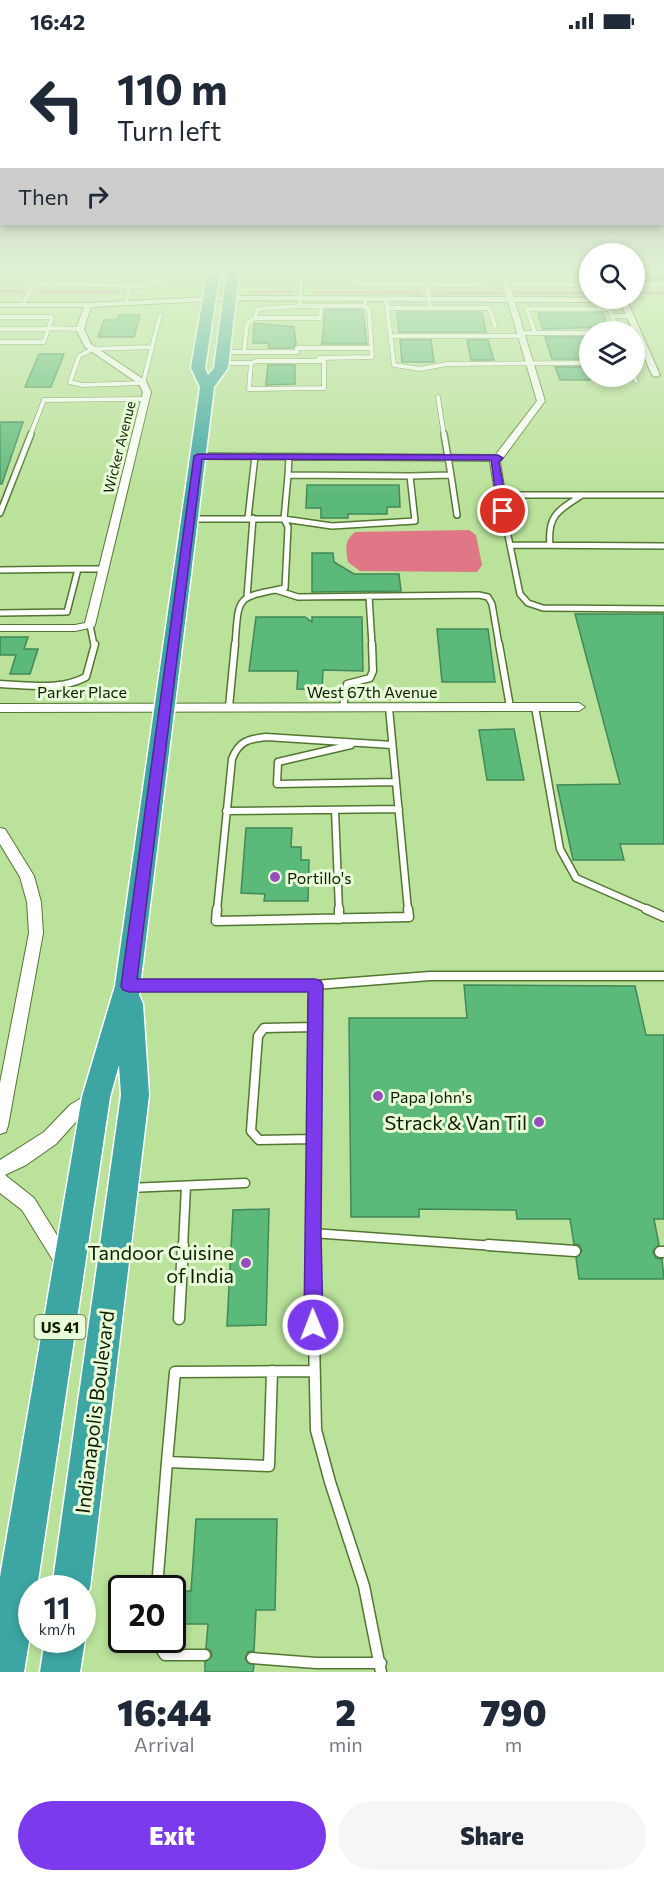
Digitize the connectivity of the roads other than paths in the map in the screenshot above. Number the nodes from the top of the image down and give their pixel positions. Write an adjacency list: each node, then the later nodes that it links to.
1 (89, 346): 9 (street, Wicker Avenue)
2 (201, 346): 19 (highway, Indianapolis Boulevard)
3 (223, 346): 13 (highway, Indianapolis Boulevard)
4 (245, 346): 10 (lane)
5 (392, 346): 16 (lane)
6 (524, 346): 16 (street)
7 (152, 347): 9 (lane); 18 (lane)
8 (371, 348): 11 (lane); 11 (lane)
9 (93, 349): 18 (street, Wicker Avenue); 18 (lane)
10 (244, 352): 11 (lane); 13 (lane)
11 (297, 352)
12 (645, 352): 17 (street)
13 (222, 357): 14 (lane); 19 (highway, Indianapolis Boulevard)
14 (251, 363): 14 (lane)
15 (579, 363): 16 (lane)
16 (530, 364): 26 (street)
17 (656, 375)
18 (143, 383): 21 (street, Wicker Avenue)
19 (207, 387): 22 (highway, Indianapolis Boulevard)
20 (438, 397): 25 (lane)
21 (145, 399): 34 (lane); 43 (street, Wicker Avenue)
22 (198, 456): 23 (lane); 37 (highway, Indianapolis Boulevard)
23 (255, 456): 24 (lane); 36 (lane)
24 (289, 457): 25 (lane); 27 (lane)
25 (449, 458): 26 (lane); 28 (lane)
26 (498, 458): 30 (street)
27 (287, 475): 29 (lane); 38 (lane)
28 (451, 475): 29 (lane); 35 (lane)
29 (410, 476): 38 (lane)
30 (500, 495): 31 (lane); 33 (street)
31 (582, 495): 32 (lane); 40 (lane)
32 (664, 495)
33 (503, 511): 39 (lane)
34 (0, 513)
35 (457, 515)
36 (250, 518): 37 (lane); 38 (lane); 47 (lane)
37 (190, 519): 53 (highway, Indianapolis Boulevard / US 41)
38 (284, 519): 45 (lane)
39 (510, 545): 40 (lane); 48 (lane)
40 (550, 545): 41 (lane)
41 (664, 546)
42 (78, 569): 43 (lane); 44 (lane); 49 (lane)
43 (103, 569): 50 (street, Wicker Avenue)
44 (0, 570)
45 (276, 590): 46 (lane); 47 (lane)
46 (369, 596): 55 (lane); 56 (lane)
47 (247, 597): 54 (lane)
48 (664, 609)
49 (0, 613)
50 (90, 626): 51 (street); 52 (lane)
51 (0, 628)
52 (0, 684)
53 (164, 707): 54 (street, West 67th Avenue); 59 (street, Parker Place); 72 (highway, Indianapolis Boulevard / US 41)
54 (229, 707): 55 (street, West 67th Avenue)
55 (343, 707): 60 (street, West 67th Avenue)
56 (510, 707): 57 (street, West 67th Avenue); 60 (street, West 67th Avenue)
57 (535, 707): 58 (street, West 67th Avenue); 68 (lane)
58 (579, 707)
59 (0, 708)
60 (389, 708): 62 (lane)
61 (359, 743): 62 (lane); 63 (lane); 66 (lane)
62 (392, 745): 63 (lane)
63 (396, 782): 64 (lane)
64 (399, 809): 65 (lane); 69 (lane)
65 (335, 810): 66 (lane); 69 (lane)
66 (226, 811): 69 (lane)
67 (0, 833): 74 (street)
68 (664, 917)
69 (339, 919)
70 (664, 976): 71 (lane)
71 (315, 985): 72 (lane); 73 (lane)
72 (129, 986): 75 (highway, Indianapolis Boulevard / US 41); 82 (highway, Indianapolis Boulevard / US 41)
73 (315, 1027): 77 (lane); 77 (lane)
74 (7, 1058): 76 (street)
75 (96, 1097): 78 (street); 85 (highway, Indianapolis Boulevard / US 41)
76 (0, 1126)
77 (313, 1139): 83 (lane)
78 (0, 1169)
79 (0, 1182): 85 (street)
80 (245, 1184): 81 (lane)
81 (186, 1186): 82 (lane); 86 (lane)
82 (123, 1188): 90 (highway, Indianapolis Boulevard / US 41)
83 (312, 1233): 84 (lane); 88 (lane)
84 (575, 1251)
85 (69, 1270): 97 (highway, Indianapolis Boulevard / US 41)
86 (179, 1319)
87 (272, 1371): 88 (lane); 89 (lane); 89 (lane)
88 (314, 1371): 96 (lane)
89 (167, 1462): 91 (lane)
90 (73, 1575)
91 (158, 1575)
92 (63, 1653): 98 (highway)
93 (164, 1653): 94 (lane)
94 (205, 1655)
95 (252, 1658): 96 (lane)
96 (381, 1667)
97 (4, 1672)
98 (60, 1672)

